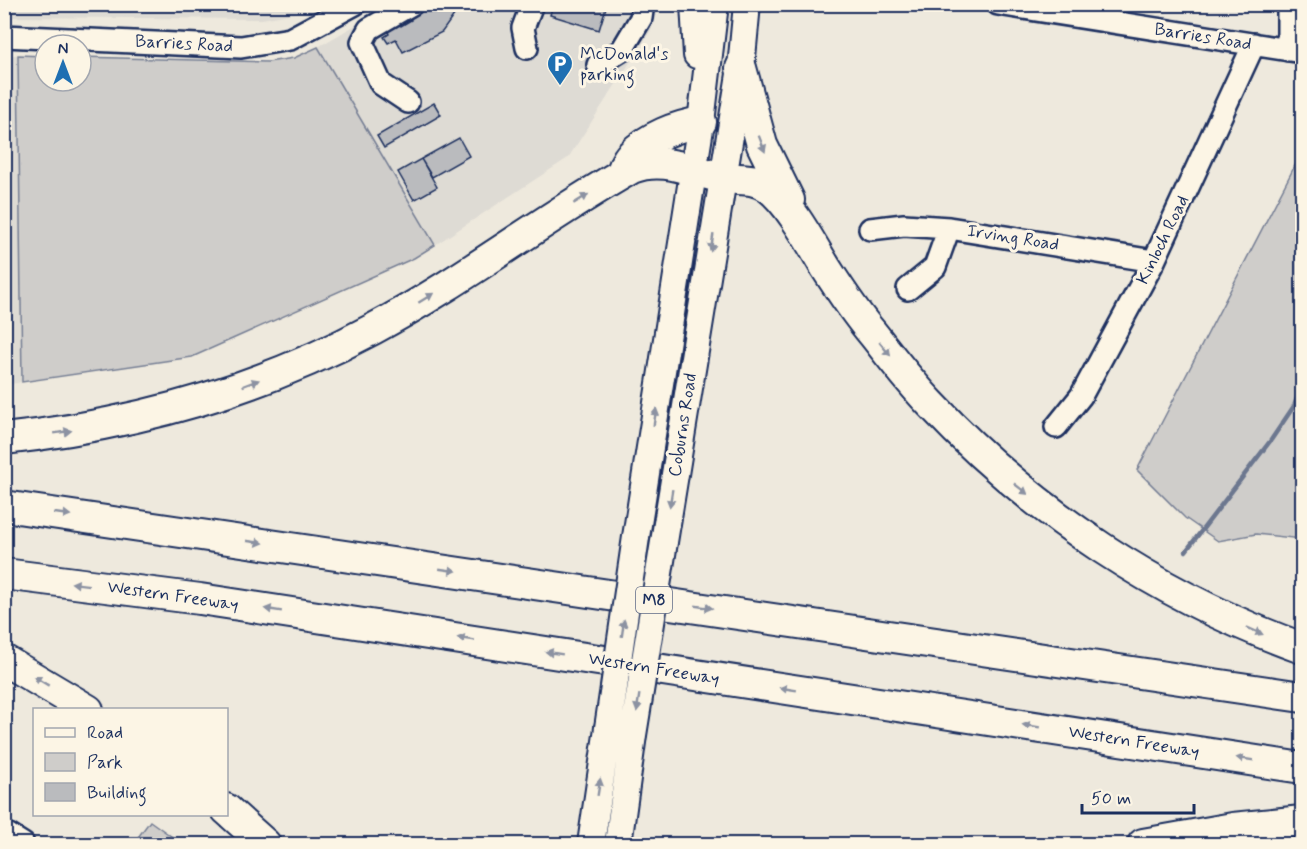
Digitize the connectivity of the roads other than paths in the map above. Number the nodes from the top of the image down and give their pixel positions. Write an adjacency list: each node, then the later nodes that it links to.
1 (355, 4): 10 (street, Barries Road)
2 (412, 4): 17 (street)
3 (532, 4): 12 (street)
4 (643, 4): 14 (street)
5 (694, 4): 16 (main road)
6 (715, 4): 16 (main road, Coburns Road)
7 (747, 4): 15 (main road, Coburns Road)
8 (998, 4): 11 (street, Barries Road)
9 (1288, 4): 13 (street)
10 (4, 36)
11 (1254, 44): 13 (street, Barries Road); 25 (street, Kinloch Road)
12 (527, 48)
13 (1295, 51)
14 (598, 65)
15 (741, 68): 21 (main road, Coburns Road); 24 (highway, one-way to 24)
16 (707, 80): 18 (main road, Coburns Road)
17 (408, 102)
18 (701, 122): 19 (main road, Coburns Road); 20 (highway)
19 (693, 170): 20 (highway); 21 (highway); 41 (main road, Coburns Road, one-way to 19, bridge)
20 (620, 175): 28 (highway, one-way to 20)
21 (722, 178): 24 (highway); 42 (main road, Coburns Road, one-way to 42, bridge)
22 (949, 228): 23 (street, Irving Road); 25 (street, Irving Road); 26 (street)
23 (870, 229)
24 (804, 231): 31 (highway, one-way to 31)
25 (1154, 261): 27 (street, Kinloch Road)
26 (908, 290)
27 (1056, 427)
28 (4, 439)
29 (4, 506): 33 (highway, M8, one-way to 33)
30 (4, 574): 35 (highway, Western Freeway, one-way to 30)
31 (1302, 648)
32 (4, 660): 34 (highway, one-way to 32)
33 (1302, 697)
34 (85, 708)
35 (1302, 768)
36 (228, 811): 40 (highway)
37 (1302, 821): 43 (highway)
38 (4, 832): 39 (street)
39 (22, 844)
40 (265, 844)
41 (591, 844)
42 (618, 844)
43 (1143, 844)

